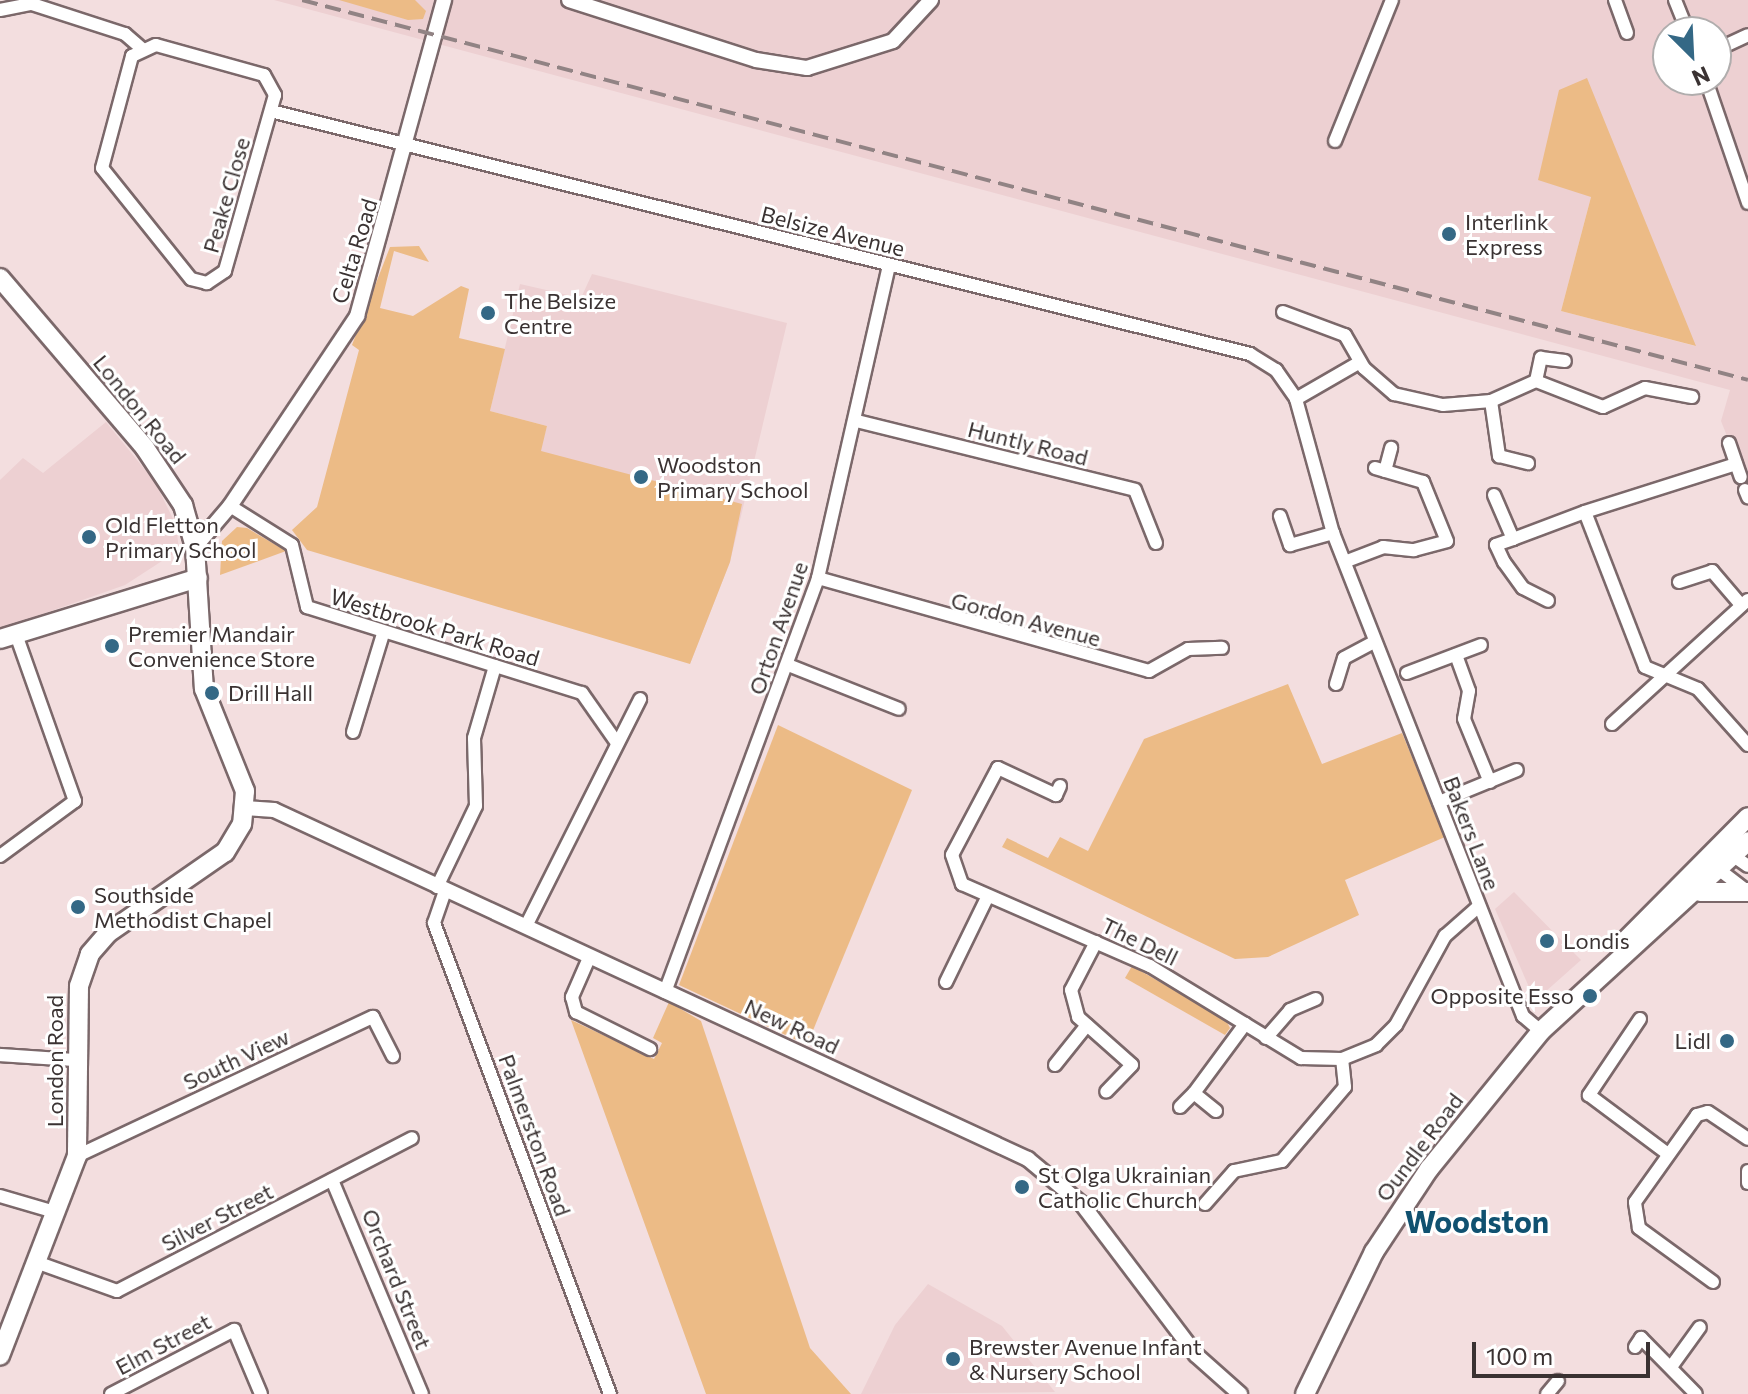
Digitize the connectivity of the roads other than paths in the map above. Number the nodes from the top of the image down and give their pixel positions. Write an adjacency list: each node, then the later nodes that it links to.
1 (444, 0): 9 (street, Celta Road)
2 (458, 0): 9 (street, Celta Road)
3 (569, 0): 4 (street)
4 (931, 0)
5 (1392, 0): 14 (street)
6 (1615, 0): 10 (street)
7 (36, 6): 8 (street); 11 (street, Peake Close)
8 (0, 10)
9 (442, 18): 15 (street, Celta Road)
10 (1627, 33)
11 (141, 48): 13 (street, Peake Close); 13 (street, Peake Close)
12 (1711, 96): 16 (street)
13 (271, 111): 15 (street)
14 (1335, 141)
15 (408, 145): 17 (street, Belsize Avenue); 32 (street, Celta Road)
16 (1748, 203)
17 (889, 265): 20 (street, Belsize Avenue); 27 (street, Orton Avenue)
18 (0, 278): 38 (main road, London Road)
19 (1283, 312): 22 (street)
20 (1250, 354): 25 (street, Bakers Lane)
21 (1565, 361): 23 (street)
22 (1360, 362): 25 (street); 26 (street)
23 (1536, 381): 24 (street); 26 (street)
24 (1692, 397)
25 (1296, 399): 35 (street, Bakers Lane)
26 (1491, 401): 30 (street)
27 (857, 421): 37 (street, Huntly Road); 41 (street, Orton Avenue)
28 (1729, 443): 33 (street)
29 (1391, 448): 39 (street)
30 (1528, 463)
31 (1494, 495): 36 (street)
32 (230, 506): 38 (street, Celta Road); 45 (street, Westbrook Park Road)
33 (1585, 512): 36 (street); 54 (street)
34 (1280, 516): 35 (street)
35 (1333, 533): 39 (street, Bakers Lane)
36 (1513, 539): 43 (street)
37 (1156, 543)
38 (195, 547): 40 (main road, London Road)
39 (1347, 561): 47 (street, Bakers Lane)
40 (198, 578): 46 (main road); 66 (main road, London Road)
41 (818, 578): 49 (street, Gordon Avenue); 51 (street, Orton Avenue)
42 (1679, 582): 44 (street)
43 (1548, 601)
44 (1745, 602): 54 (street)
45 (383, 634): 52 (street, Westbrook Park Road); 59 (street)
46 (8, 637): 69 (street)
47 (1374, 642): 55 (street); 65 (street, Bakers Lane)
48 (1481, 645): 50 (street)
49 (1222, 648)
50 (1456, 655): 53 (street); 63 (street)
51 (788, 665): 57 (street); 82 (street, Orton Avenue)
52 (495, 666): 60 (street, Westbrook Park Road); 72 (street, Palmerston Road)
53 (1407, 673)
54 (1668, 673): 58 (street); 61 (street)
55 (1336, 684)
56 (640, 699): 60 (street)
57 (899, 709)
58 (1612, 724)
59 (353, 732)
60 (617, 743): 77 (street)
61 (1748, 745)
62 (1517, 770): 63 (street)
63 (1490, 782): 65 (street)
64 (1060, 786): 75 (street, The Dell)
65 (1439, 802): 76 (street, Bakers Lane)
66 (245, 808): 72 (street, New Road); 93 (main road, London Road)
67 (1748, 817): 70 (main road, Oundle Road)
68 (1748, 841): 70 (main road, Oundle Road)
69 (0, 856)
70 (1727, 857): 71 (main road, Oundle Road); 80 (main road, Oundle Road)
71 (1720, 871): 73 (street); 74 (main road, Oundle Road)
72 (441, 889): 77 (street, New Road); 119 (street, Palmerston Road)
73 (1748, 892): 74 (main road)
74 (1691, 896): 80 (main road, Oundle Road)
75 (986, 900): 78 (street, The Dell); 81 (street)
76 (1479, 906): 87 (street, Bakers Lane); 92 (street, The Dell)
77 (526, 926): 79 (street, New Road)
78 (1096, 942): 85 (street, The Dell); 86 (street)
79 (589, 958): 82 (street, New Road); 89 (street)
80 (1613, 958): 87 (main road, Oundle Road)
81 (946, 982)
82 (665, 992): 120 (street, New Road)
83 (1316, 999): 88 (street)
84 (1640, 1019): 101 (street)
85 (1245, 1024): 88 (street, The Dell); 96 (street)
86 (1087, 1025): 94 (street); 95 (street)
87 (1541, 1031): 121 (main road, Oundle Road)
88 (1266, 1038): 92 (street, The Dell)
89 (650, 1049)
90 (0, 1055): 93 (street)
91 (393, 1056): 102 (street, South View)
92 (1342, 1059): 107 (street)
93 (76, 1060): 102 (main road, London Road)
94 (1055, 1065)
95 (1106, 1092)
96 (1194, 1093): 97 (street); 98 (street)
97 (1180, 1107)
98 (1216, 1111)
99 (412, 1138): 104 (street, Silver Street)
100 (1748, 1139): 101 (street)
101 (1668, 1154): 110 (street)
102 (77, 1156): 108 (main road, London Road)
103 (1748, 1171): 105 (street)
104 (332, 1180): 109 (street, Silver Street); 118 (street, Orchard Street)
105 (1748, 1183)
106 (0, 1196): 108 (street)
107 (1205, 1204)
108 (55, 1212): 109 (main road, London Road)
109 (36, 1262): 113 (main road, London Road)
110 (1713, 1282)
111 (1700, 1327): 114 (street)
112 (1635, 1347): 114 (street)
113 (0, 1356)
114 (1671, 1367): 123 (street)
115 (1558, 1381): 122 (street)
116 (111, 1394): 117 (street, Elm Street)
117 (261, 1394)
118 (422, 1394)
119 (610, 1394)
120 (1240, 1394)
121 (1305, 1394)
122 (1547, 1394)
123 (1696, 1394)

